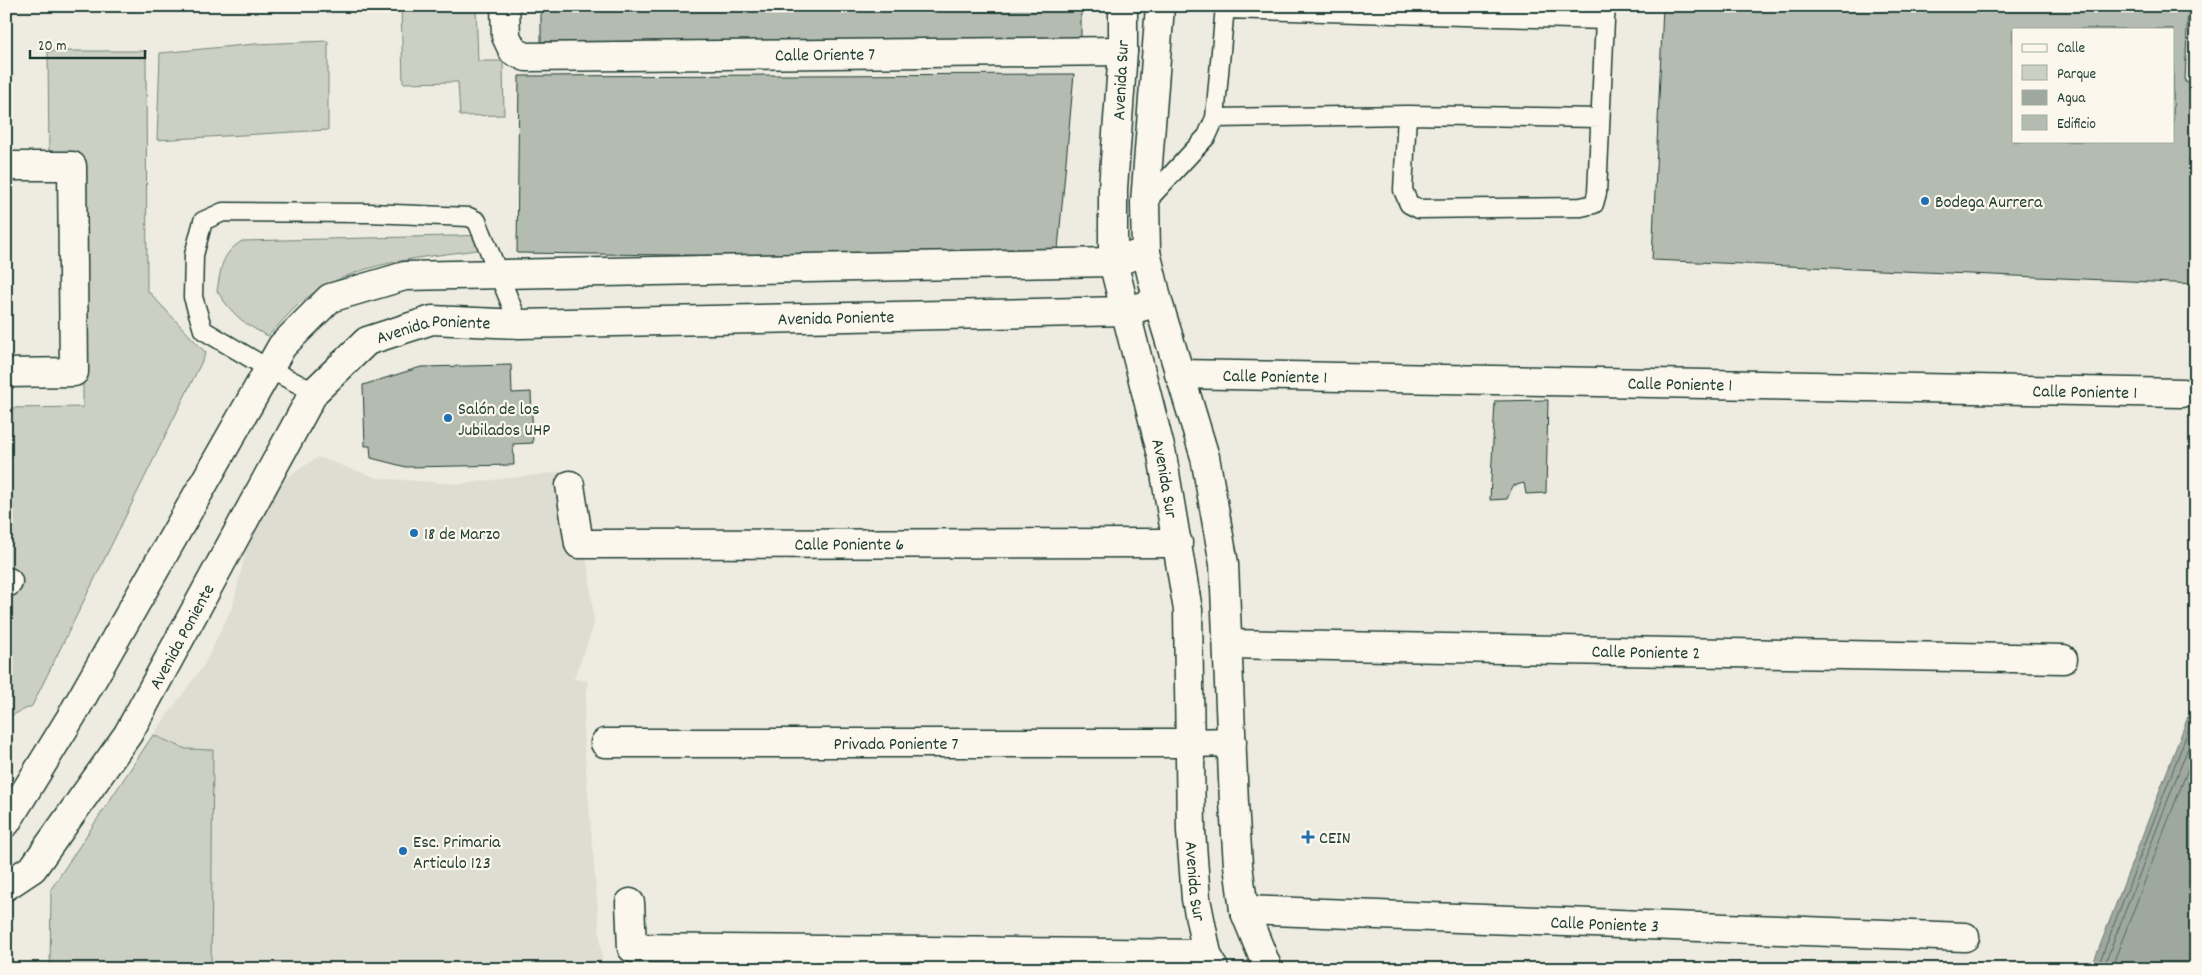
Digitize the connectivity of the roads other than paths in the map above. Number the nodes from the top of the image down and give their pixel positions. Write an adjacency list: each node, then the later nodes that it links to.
1 (505, 6): 7 (street, Calle Oriente 7)
2 (1123, 6): 7 (street, Avenida Sur)
3 (1160, 6): 12 (street, Avenida Sur)
4 (1225, 8): 5 (lane); 9 (lane)
5 (1287, 8): 6 (lane)
6 (1605, 13): 10 (lane)
7 (1123, 51): 14 (street, Avenida Sur)
8 (1407, 115): 9 (lane); 10 (lane); 10 (lane)
9 (1215, 118): 12 (lane)
10 (1600, 118)
11 (6, 166): 20 (street)
12 (1145, 203): 13 (street, Avenida Sur)
13 (1146, 252): 14 (street); 16 (street, Avenida Sur)
14 (1113, 262): 15 (street); 17 (street, Avenida Sur)
15 (498, 274): 18 (lane); 19 (street); 19 (lane)
16 (1158, 302): 17 (street, Avenida Poniente); 21 (street, Avenida Sur)
17 (1127, 312): 18 (street, Avenida Poniente); 25 (street, Avenida Sur)
18 (519, 324): 22 (street, Avenida Poniente)
19 (269, 369): 22 (lane); 31 (street)
20 (6, 373)
21 (1179, 374): 23 (street, Calle Poniente 1); 26 (street, Avenida Sur)
22 (314, 392): 32 (street, Avenida Poniente)
23 (2182, 394)
24 (570, 485): 25 (street, Calle Poniente 6)
25 (1178, 543): 30 (street, Avenida Sur)
26 (1228, 644): 27 (street, Calle Poniente 2); 28 (street, Avenida Sur)
27 (2063, 659)
28 (1232, 742): 30 (street, Privada Poniente 7); 34 (street, Avenida Sur)
29 (605, 744): 30 (street, Privada Poniente 7)
30 (1188, 744): 36 (street, Avenida Sur)
31 (6, 823)
32 (6, 886)
33 (630, 903): 36 (street)
34 (1244, 910): 35 (street, Calle Poniente 3); 37 (street, Avenida Sur)
35 (1965, 937)
36 (1210, 961)
37 (1268, 969)

